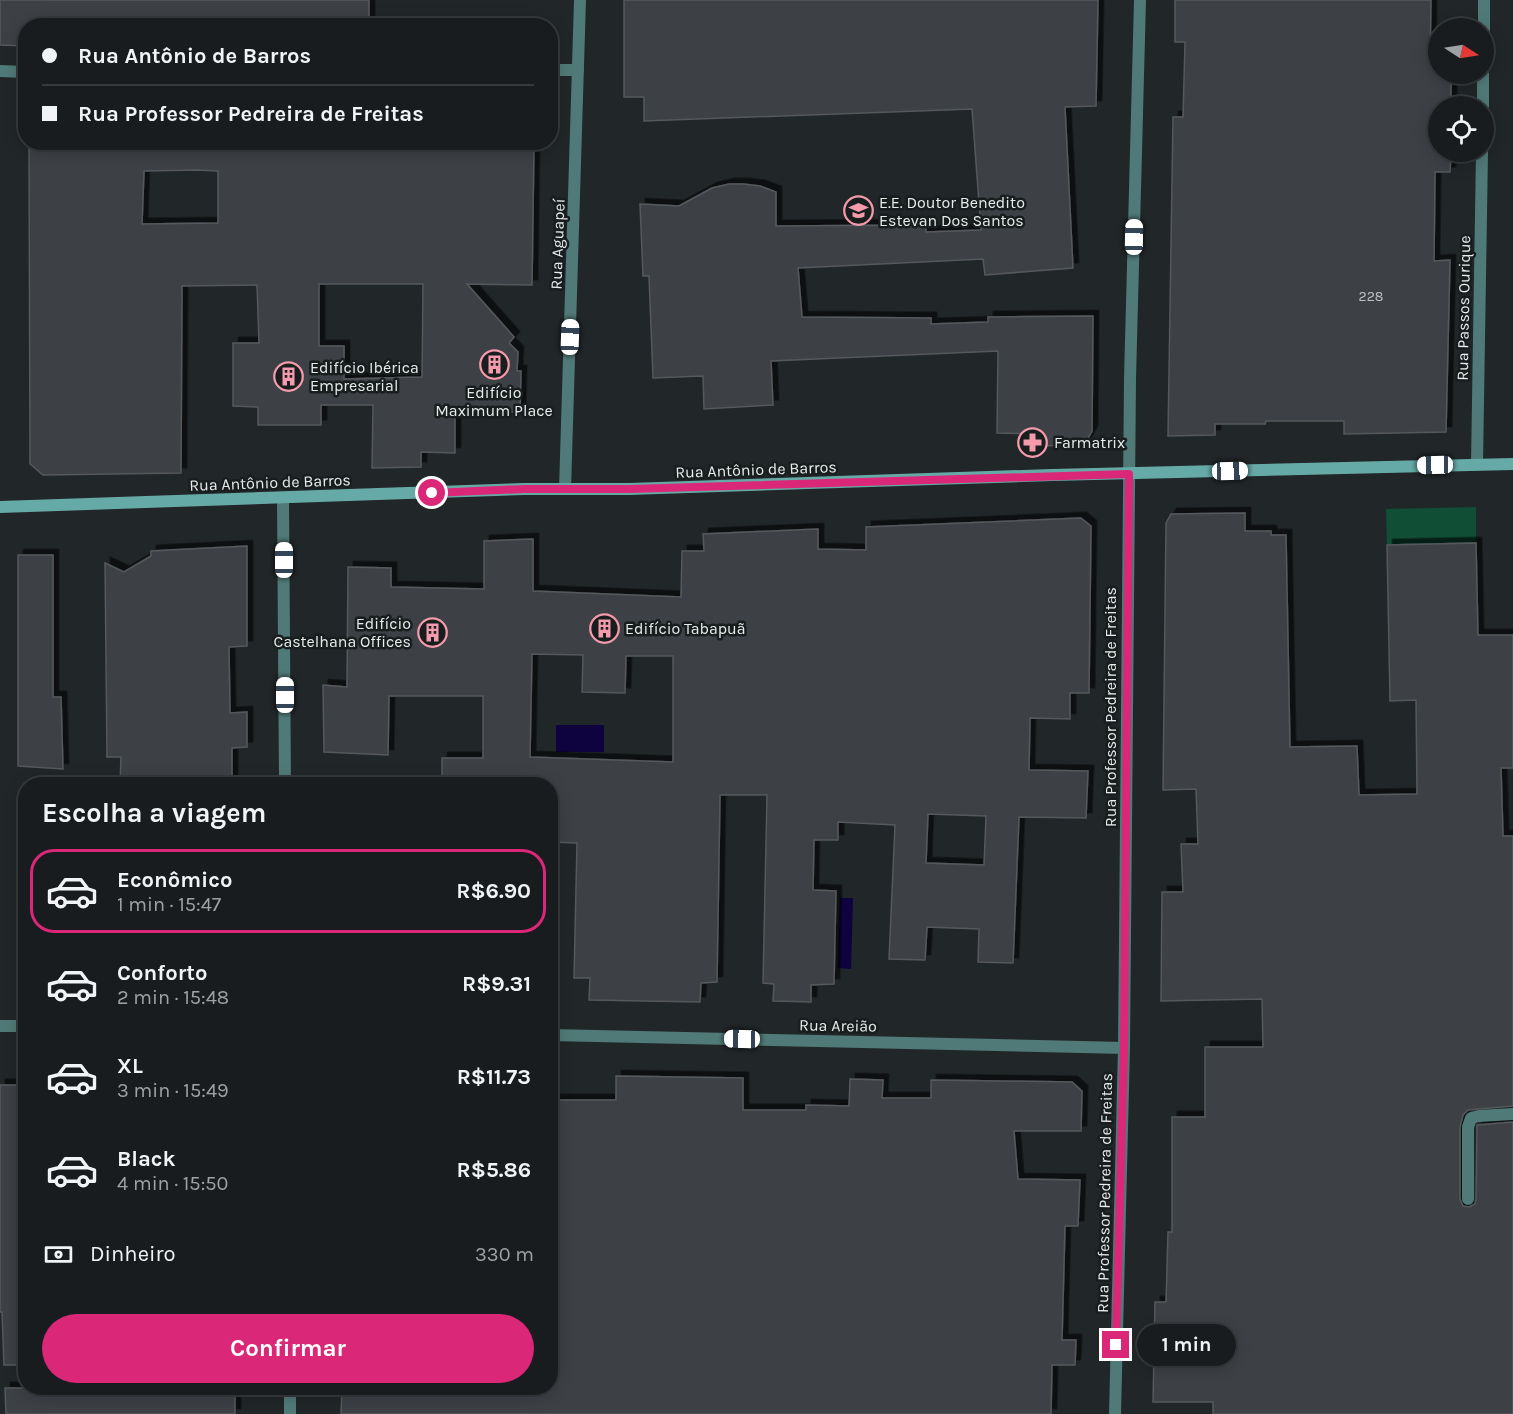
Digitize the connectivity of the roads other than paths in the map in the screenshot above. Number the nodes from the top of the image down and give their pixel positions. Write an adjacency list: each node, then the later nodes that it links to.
1 (580, 0): 6 (street, Rua Aguapeí)
2 (1140, 0): 12 (street, Rua Professor Pedreira de Freitas)
3 (1484, 0): 4 (street)
4 (1484, 18)
5 (558, 70): 6 (street)
6 (578, 70): 13 (street, Rua Aguapeí)
7 (0, 71): 8 (street)
8 (18, 72)
9 (1482, 162): 10 (street, Rua Passos Ourique)
10 (1477, 464): 11 (main road, Rua Antônio de Barros); 12 (main road, Rua Antônio de Barros)
11 (1513, 464)
12 (1129, 474): 13 (main road, Rua Antônio de Barros); 20 (street, Rua Professor Pedreira de Freitas)
13 (565, 489): 14 (main road, Rua Antônio de Barros)
14 (283, 498): 15 (main road, Rua Antônio de Barros); 16 (street)
15 (0, 507)
16 (285, 777)
17 (0, 1026): 18 (street)
18 (18, 1026)
19 (558, 1035): 20 (street, Rua Areião)
20 (1124, 1048): 25 (street, Rua Professor Pedreira de Freitas)
21 (1513, 1114): 22 (street)
22 (1468, 1198)
23 (290, 1395): 24 (street)
24 (290, 1414)
25 (1115, 1414)

